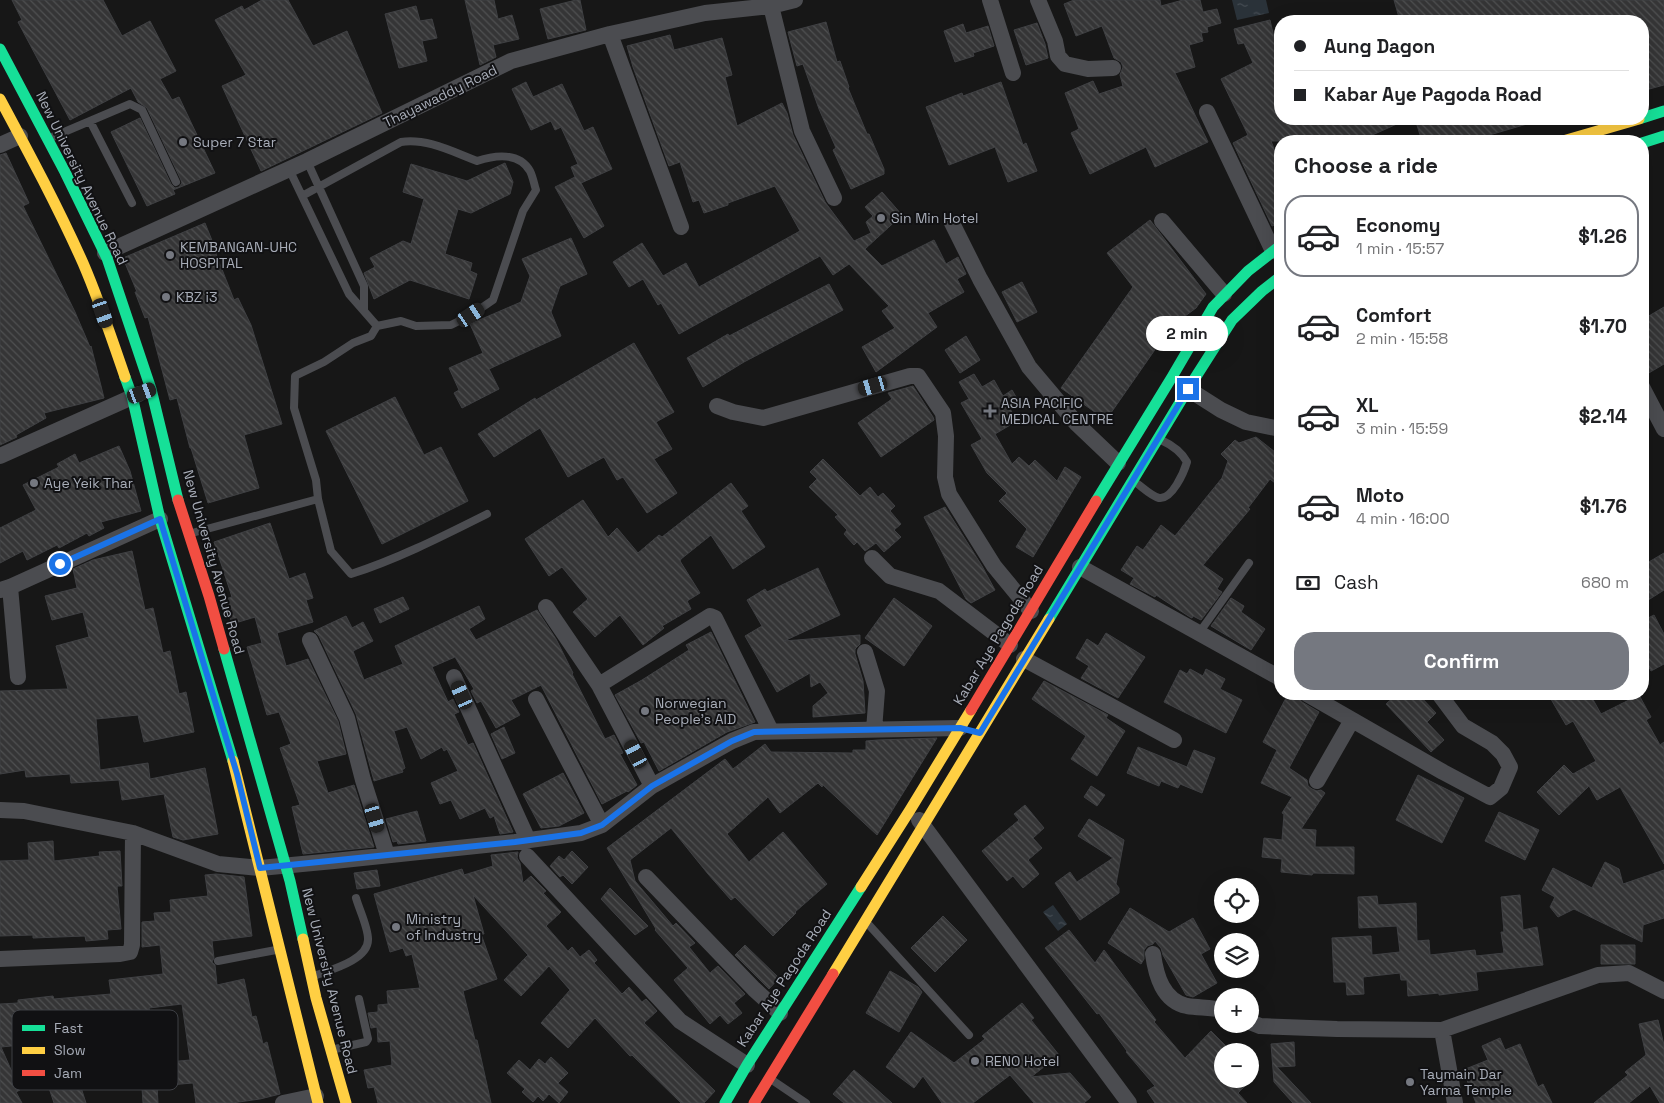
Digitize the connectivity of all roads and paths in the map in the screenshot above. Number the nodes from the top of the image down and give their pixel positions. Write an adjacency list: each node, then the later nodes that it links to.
1 (795, 0): 4 (street, Thayawaddy Road)
2 (990, 0): 8 (street)
3 (1038, 0): 7 (street)
4 (772, 6): 5 (street, Thayawaddy Road); 26 (street)
5 (610, 34): 21 (street, Thayawaddy Road); 30 (street)
6 (0, 49): 9 (main road, New University Avenue Road)
7 (1113, 68)
8 (1012, 73)
9 (12, 101): 16 (main road, New University Avenue Road); 18 (main road, New University Avenue Road)
10 (1664, 111): 12 (main road)
11 (1207, 112): 31 (street)
12 (1649, 116)
13 (90, 121): 18 (lane); 23 (lane); 27 (lane)
14 (1618, 125): 15 (main road)
15 (1584, 135)
16 (20, 136): 20 (street); 33 (main road, New University Avenue Road)
17 (1664, 136): 19 (main road)
18 (48, 139): 33 (main road, New University Avenue Road)
19 (1649, 141)
20 (0, 145)
21 (307, 161): 22 (street, Thayawaddy Road); 24 (lane)
22 (289, 169): 25 (lane); 33 (street, Thayawaddy Road)
23 (176, 182)
24 (319, 187): 25 (lane); 36 (lane); 37 (lane)
25 (302, 196): 36 (lane)
26 (834, 198)
27 (132, 203)
28 (1162, 221): 35 (street)
29 (952, 223): 47 (street)
30 (681, 227)
31 (1274, 243)
32 (1274, 251): 35 (main road, Kabar Aye Pagoda Road)
33 (94, 258): 38 (main road, New University Avenue Road); 40 (main road, New University Avenue Road)
34 (1274, 282): 39 (main road)
35 (1224, 294): 47 (main road, Kabar Aye Pagoda Road)
36 (364, 310): 37 (lane)
37 (377, 326): 49 (lane)
38 (151, 389): 40 (street); 52 (main road, New University Avenue Road)
39 (1188, 389): 43 (street); 45 (main road)
40 (132, 396): 46 (street); 51 (main road, New University Avenue Road)
41 (1649, 400): 44 (street)
42 (717, 406): 58 (street)
43 (1274, 428)
44 (1664, 429)
45 (1158, 438): 48 (main road); 48 (lane)
46 (0, 456)
47 (1118, 463): 58 (main road, Kabar Aye Pagoda Road)
48 (1133, 481): 55 (main road)
49 (318, 499): 50 (lane); 52 (lane)
50 (487, 514)
51 (160, 519): 56 (street); 87 (main road, New University Avenue Road)
52 (189, 534): 86 (main road, New University Avenue Road)
53 (872, 558): 61 (street)
54 (1249, 563): 59 (lane)
55 (1080, 567): 59 (street); 63 (main road)
56 (5, 588): 65 (street)
57 (546, 607): 67 (street)
58 (1030, 611): 61 (main road, Kabar Aye Pagoda Road)
59 (1199, 633): 64 (street)
60 (310, 640): 85 (street)
61 (1010, 645): 72 (main road, Kabar Aye Pagoda Road)
62 (865, 652): 73 (street)
63 (1024, 659): 75 (main road); 76 (street)
64 (1274, 675)
65 (18, 676)
66 (454, 676): 84 (street)
67 (599, 685): 74 (street); 78 (street)
68 (536, 700): 81 (street)
69 (1317, 700): 71 (street)
70 (1444, 700): 71 (street)
71 (1352, 720): 77 (street)
72 (960, 728): 73 (street); 75 (main road); 80 (main road, Kabar Aye Pagoda Road)
73 (874, 730): 74 (street)
74 (771, 731): 78 (street)
75 (980, 733): 82 (main road)
76 (1174, 740)
77 (1317, 781)
78 (652, 786): 81 (street)
79 (0, 810): 83 (street)
80 (910, 810): 82 (street); 99 (main road, Kabar Aye Pagoda Road)
81 (602, 825): 84 (street)
82 (924, 825): 90 (main road); 112 (street)
83 (133, 833): 87 (street); 93 (street)
84 (528, 848): 85 (street); 104 (street)
85 (387, 855): 86 (street)
86 (285, 866): 87 (street); 95 (main road, New University Avenue Road)
87 (260, 868): 91 (main road, New University Avenue Road)
88 (646, 877): 99 (street)
89 (356, 898): 95 (lane)
90 (866, 922): 102 (lane); 105 (main road)
91 (280, 949): 94 (lane); 106 (main road, New University Avenue Road)
92 (1153, 954): 98 (street)
93 (0, 960)
94 (218, 961)
95 (312, 976): 103 (main road, New University Avenue Road)
96 (1664, 991): 101 (street)
97 (359, 999): 103 (lane)
98 (1214, 1009)
99 (780, 1013): 104 (main road, Kabar Aye Pagoda Road)
100 (1259, 1026): 101 (street)
101 (1442, 1030): 113 (street)
102 (969, 1035)
103 (331, 1050): 106 (main road, New University Avenue Road)
104 (747, 1065): 109 (main road, Kabar Aye Pagoda Road)
105 (769, 1078): 110 (main road); 111 (lane)
106 (327, 1095): 107 (street); 108 (main road, New University Avenue Road)
107 (283, 1103)
108 (346, 1103)
109 (725, 1103)
110 (754, 1103)
111 (806, 1103)
112 (1129, 1103)
113 (1455, 1103)

